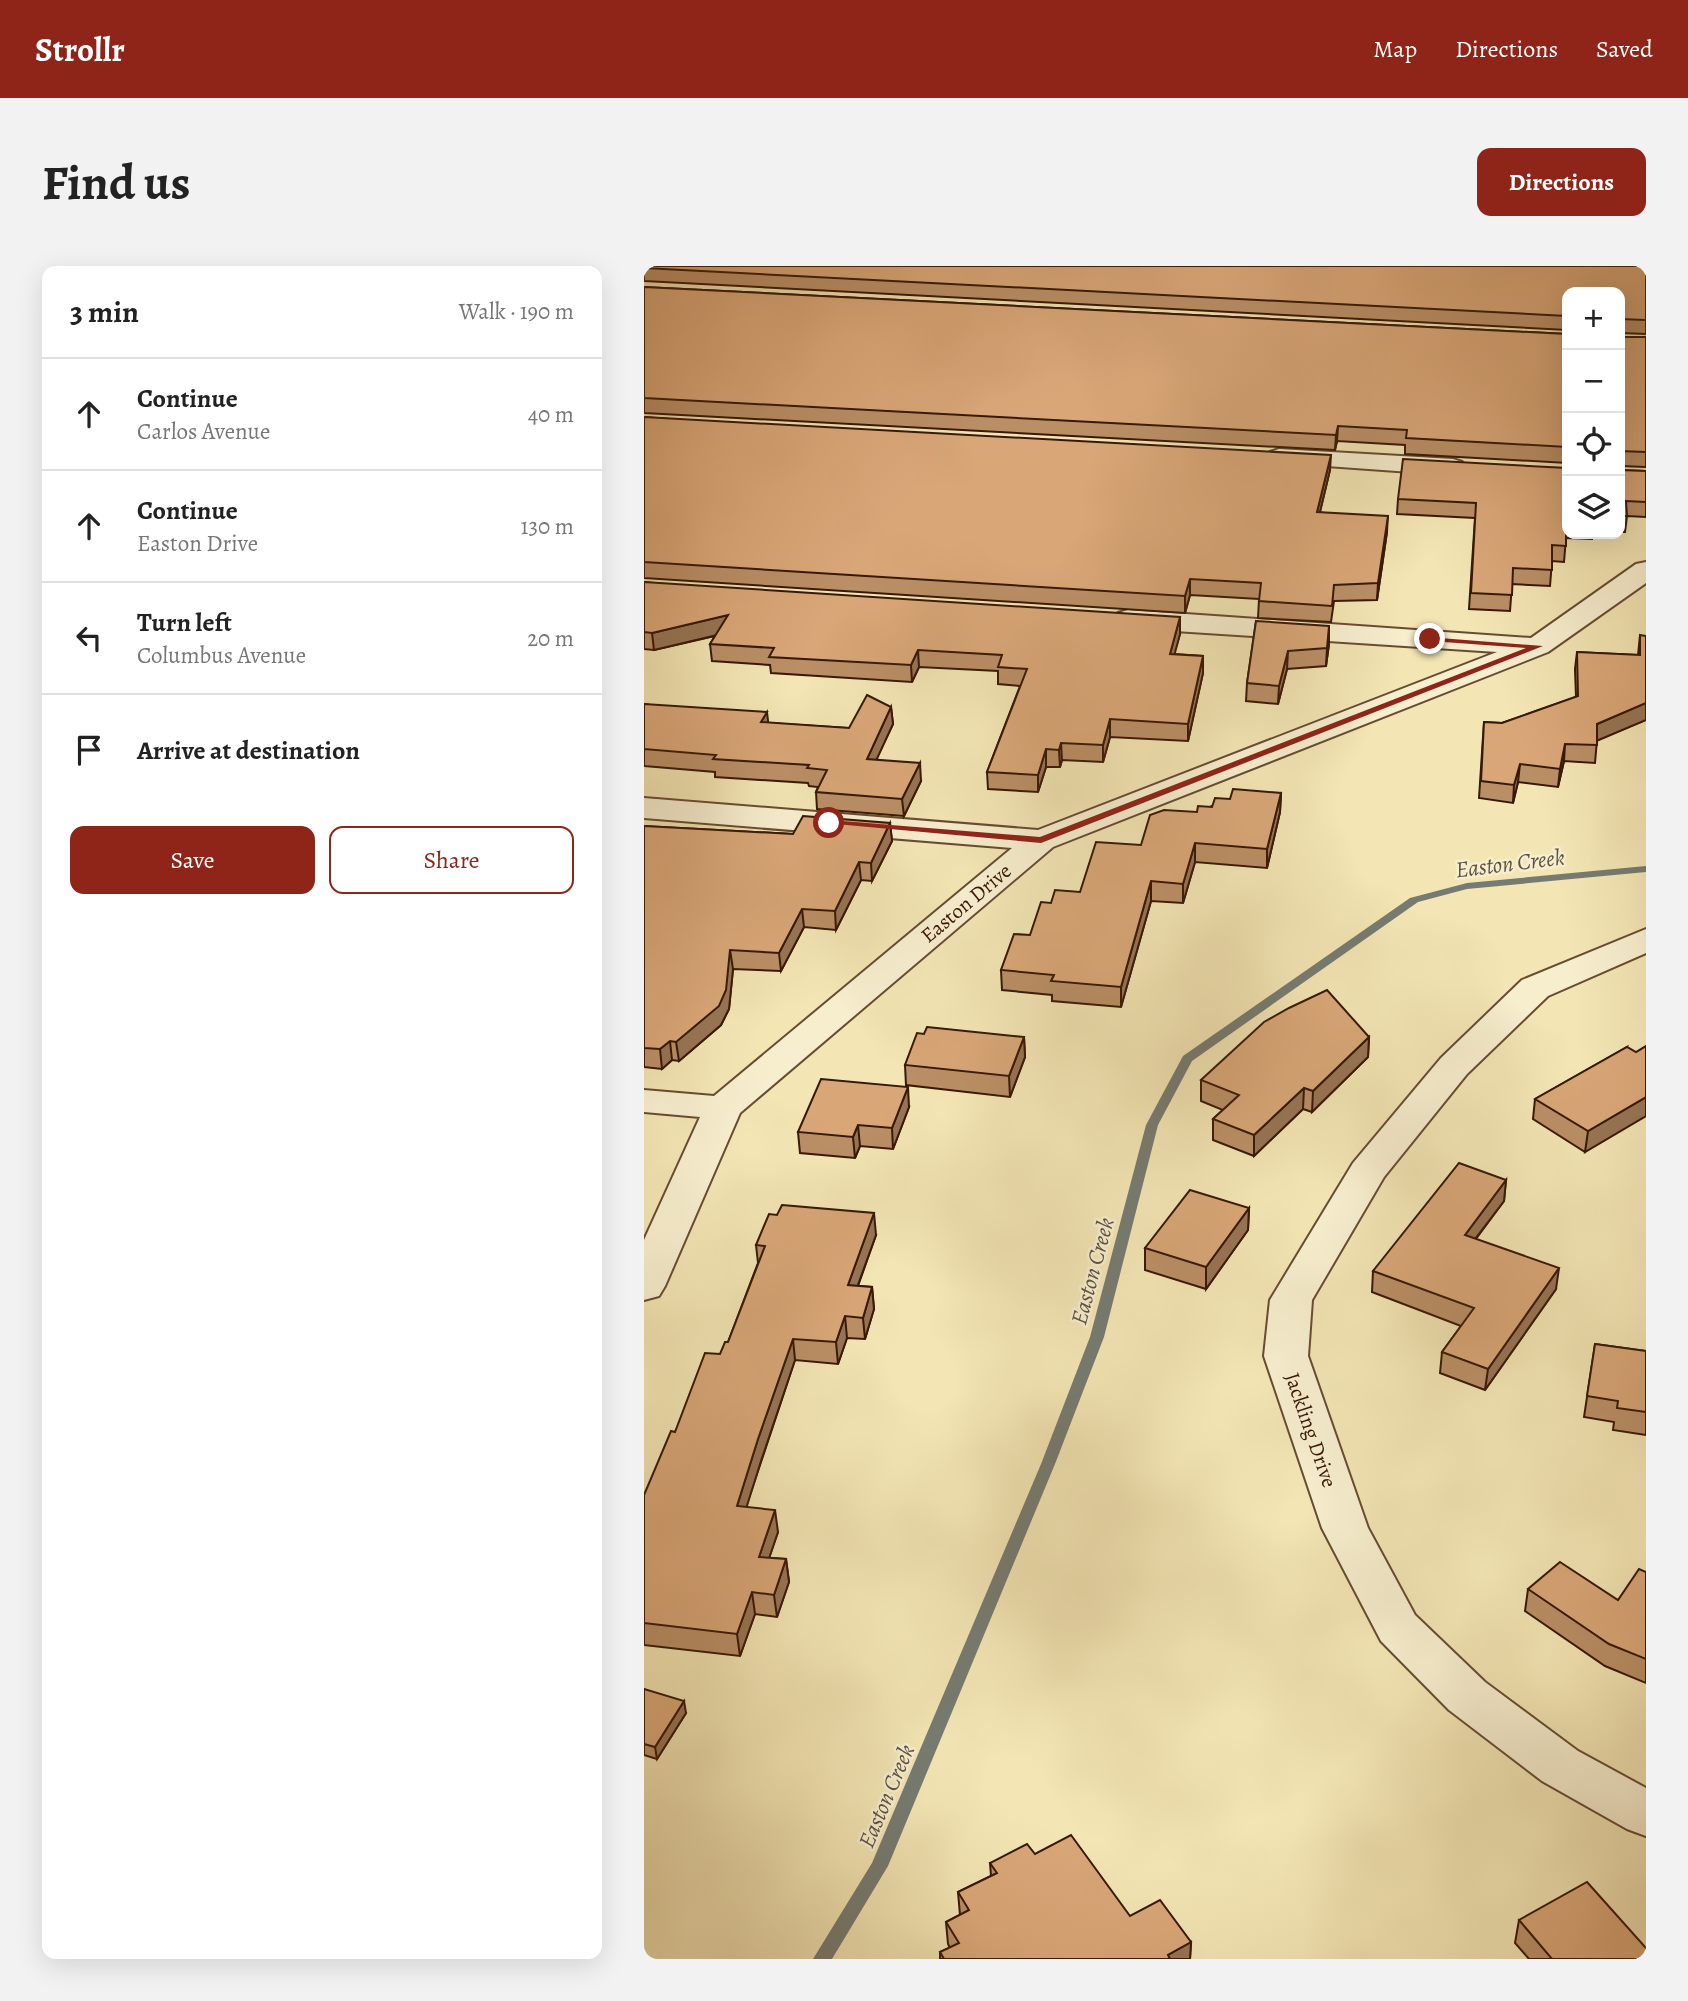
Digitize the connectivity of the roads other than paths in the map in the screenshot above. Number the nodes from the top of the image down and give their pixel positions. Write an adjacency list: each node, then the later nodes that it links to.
1 (1250, 456): 2 (street)
2 (1471, 468)
3 (1646, 570): 5 (street, Easton Drive)
4 (1098, 618): 5 (street)
5 (1538, 646): 7 (street, Easton Drive)
6 (644, 808): 7 (street)
7 (1041, 840): 10 (street, Easton Drive)
8 (1646, 940): 12 (street, Jackling Drive)
9 (644, 1101): 10 (street)
10 (723, 1108): 11 (street, Easton Drive)
11 (644, 1286)
12 (1646, 1814)

